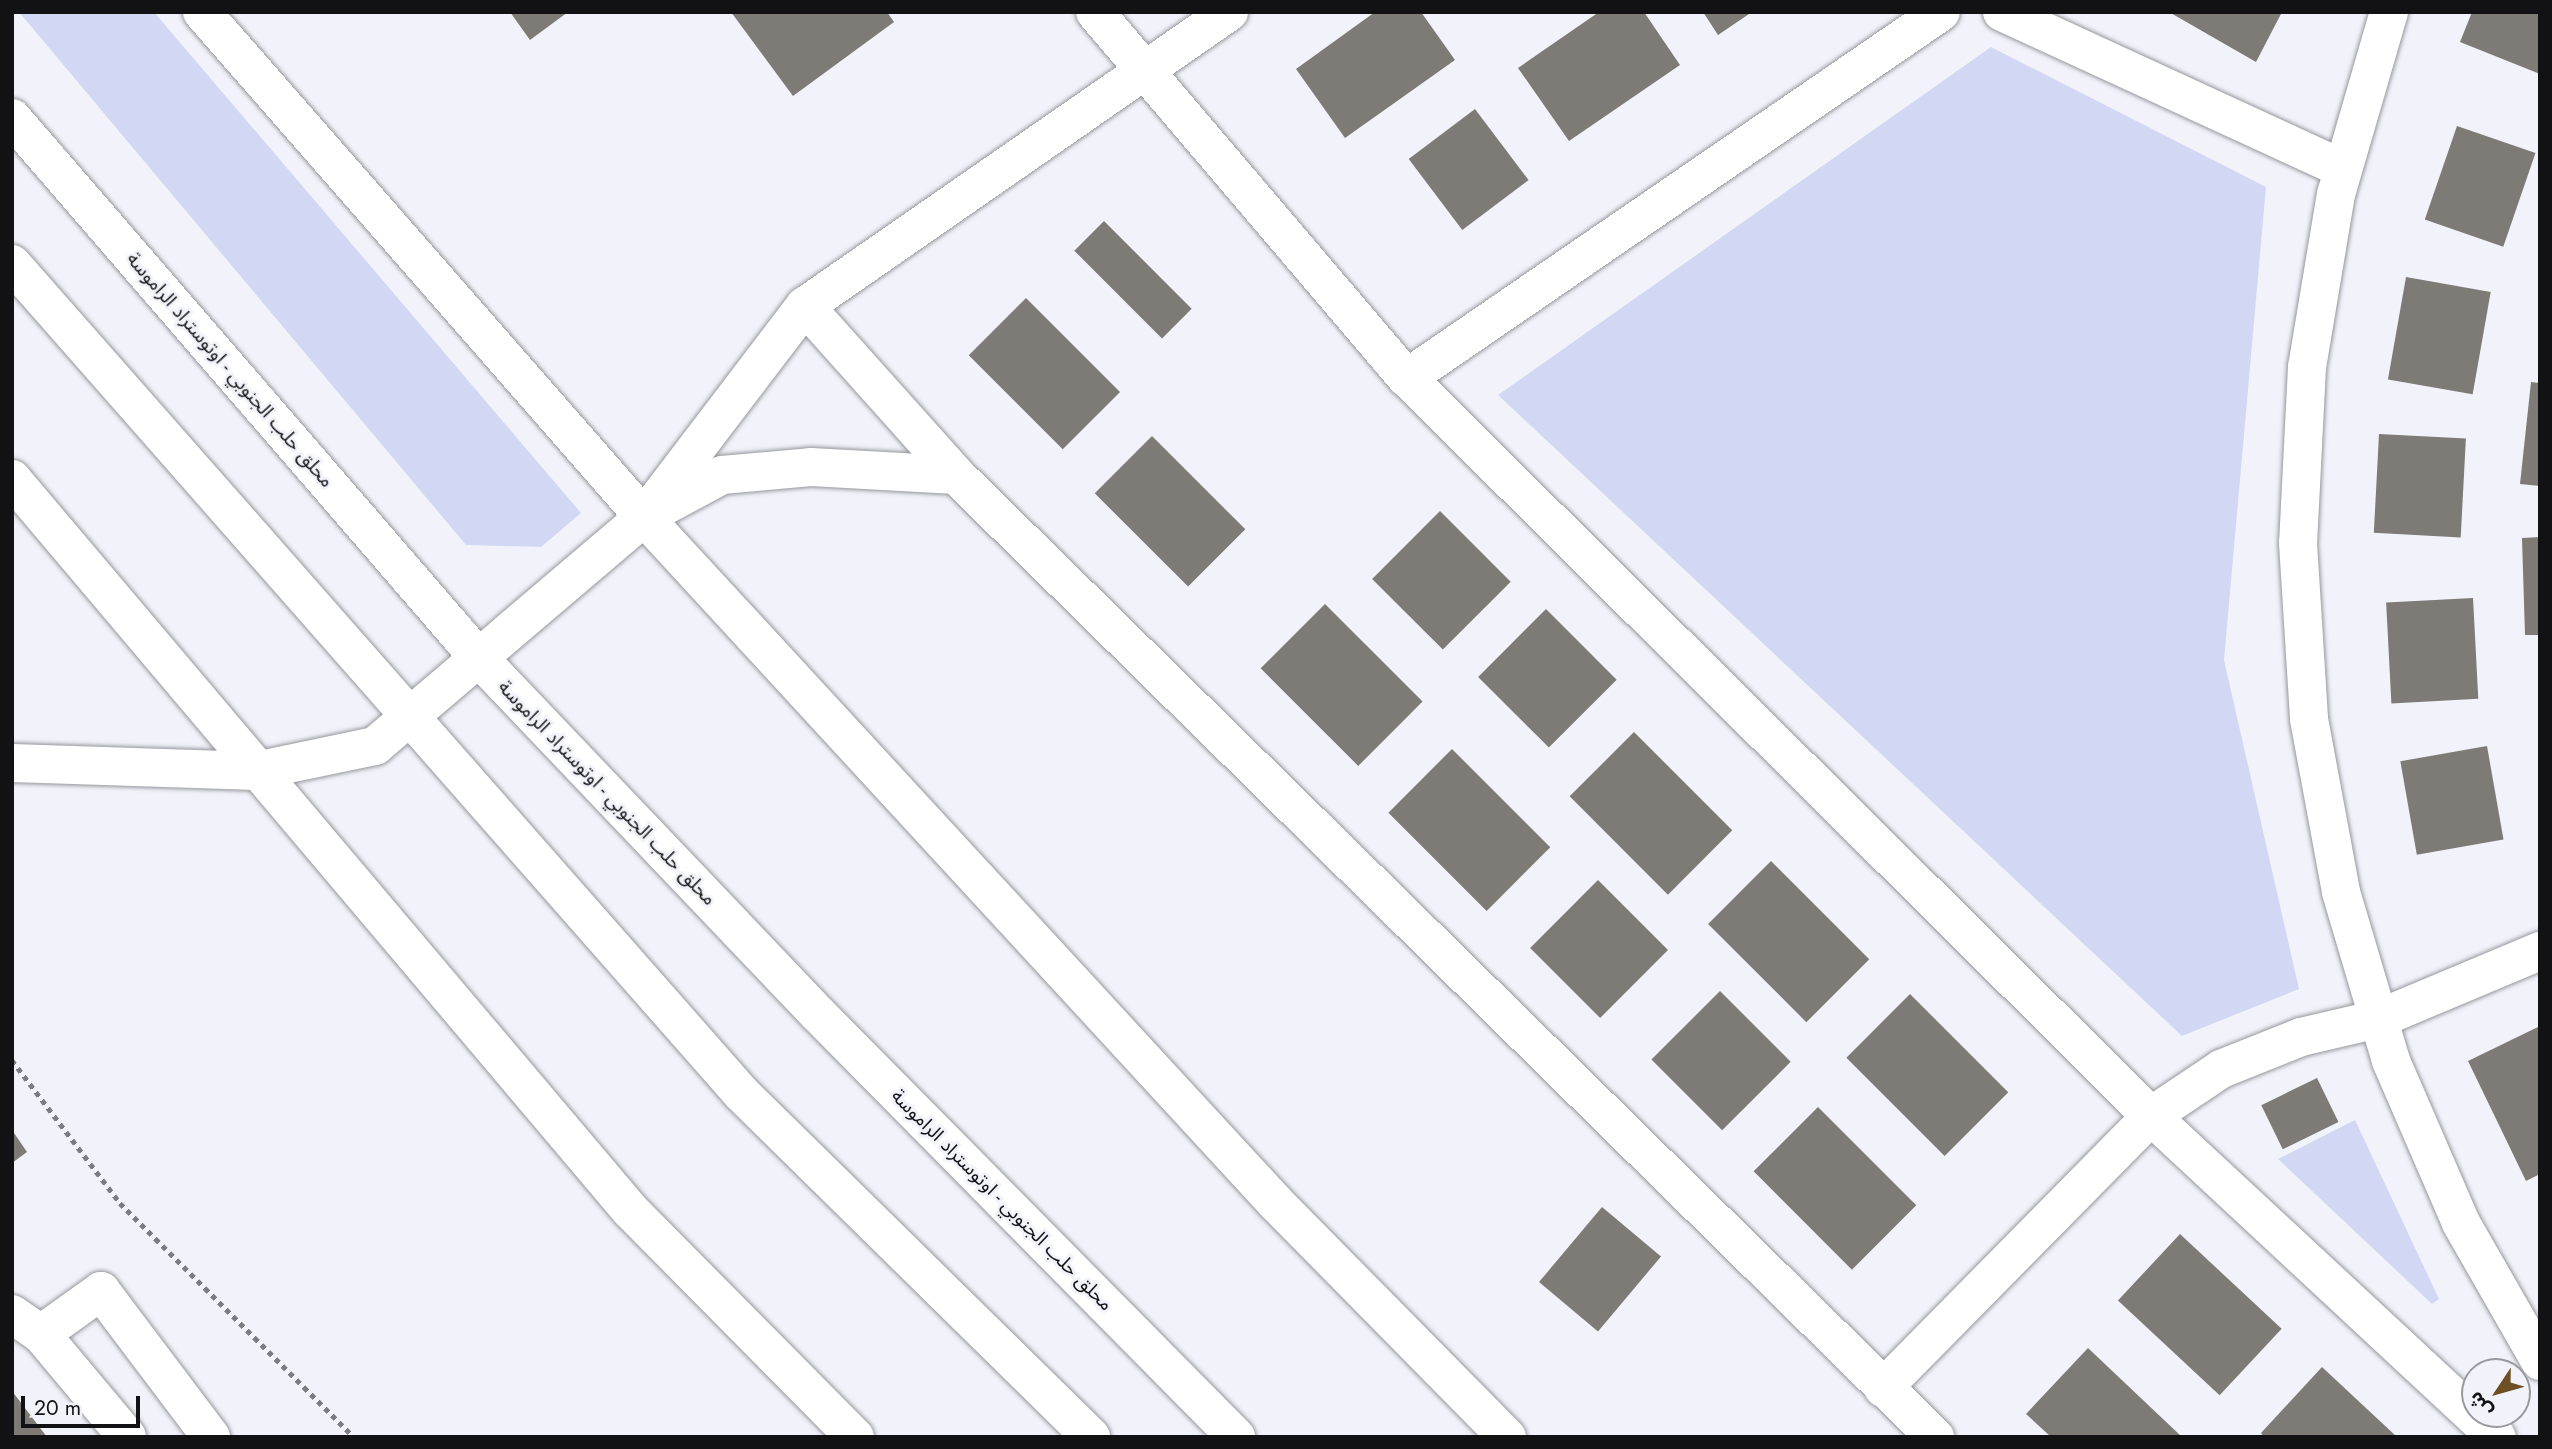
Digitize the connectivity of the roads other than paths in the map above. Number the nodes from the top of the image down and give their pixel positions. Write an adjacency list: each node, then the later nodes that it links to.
1 (202, 12): 15 (main road)
2 (1095, 12): 7 (main road)
3 (1229, 12): 7 (main road)
4 (1941, 12): 12 (main road)
5 (2003, 12): 9 (main road)
6 (2389, 12): 9 (main road)
7 (1143, 73): 11 (main road); 12 (main road)
8 (12, 118): 16 (main road, محلق حلب الجنوبي - اوتوستراد الراموسة)
9 (2343, 169): 21 (main road)
10 (12, 264): 17 (main road)
11 (805, 306): 13 (main road); 15 (main road)
12 (1407, 378): 22 (main road)
13 (956, 475): 15 (main road); 25 (main road)
14 (12, 479): 19 (main road)
15 (644, 517): 16 (main road); 31 (main road)
16 (477, 656): 17 (main road); 30 (main road, محلق حلب الجنوبي - اوتوستراد الراموسة)
17 (408, 720): 19 (main road); 29 (main road)
18 (12, 763): 19 (main road)
19 (255, 771): 28 (main road)
20 (2540, 951): 21 (main road)
21 (2378, 1019): 22 (main road); 24 (main road)
22 (2151, 1116): 25 (main road); 33 (main road)
23 (27, 1324): 26 (main road); 27 (main road)
24 (2540, 1361)
25 (1883, 1388): 32 (main road)
26 (127, 1437)
27 (211, 1437)
28 (855, 1437)
29 (1091, 1437)
30 (1236, 1437)
31 (1507, 1437)
32 (1935, 1437)
33 (2497, 1437)

